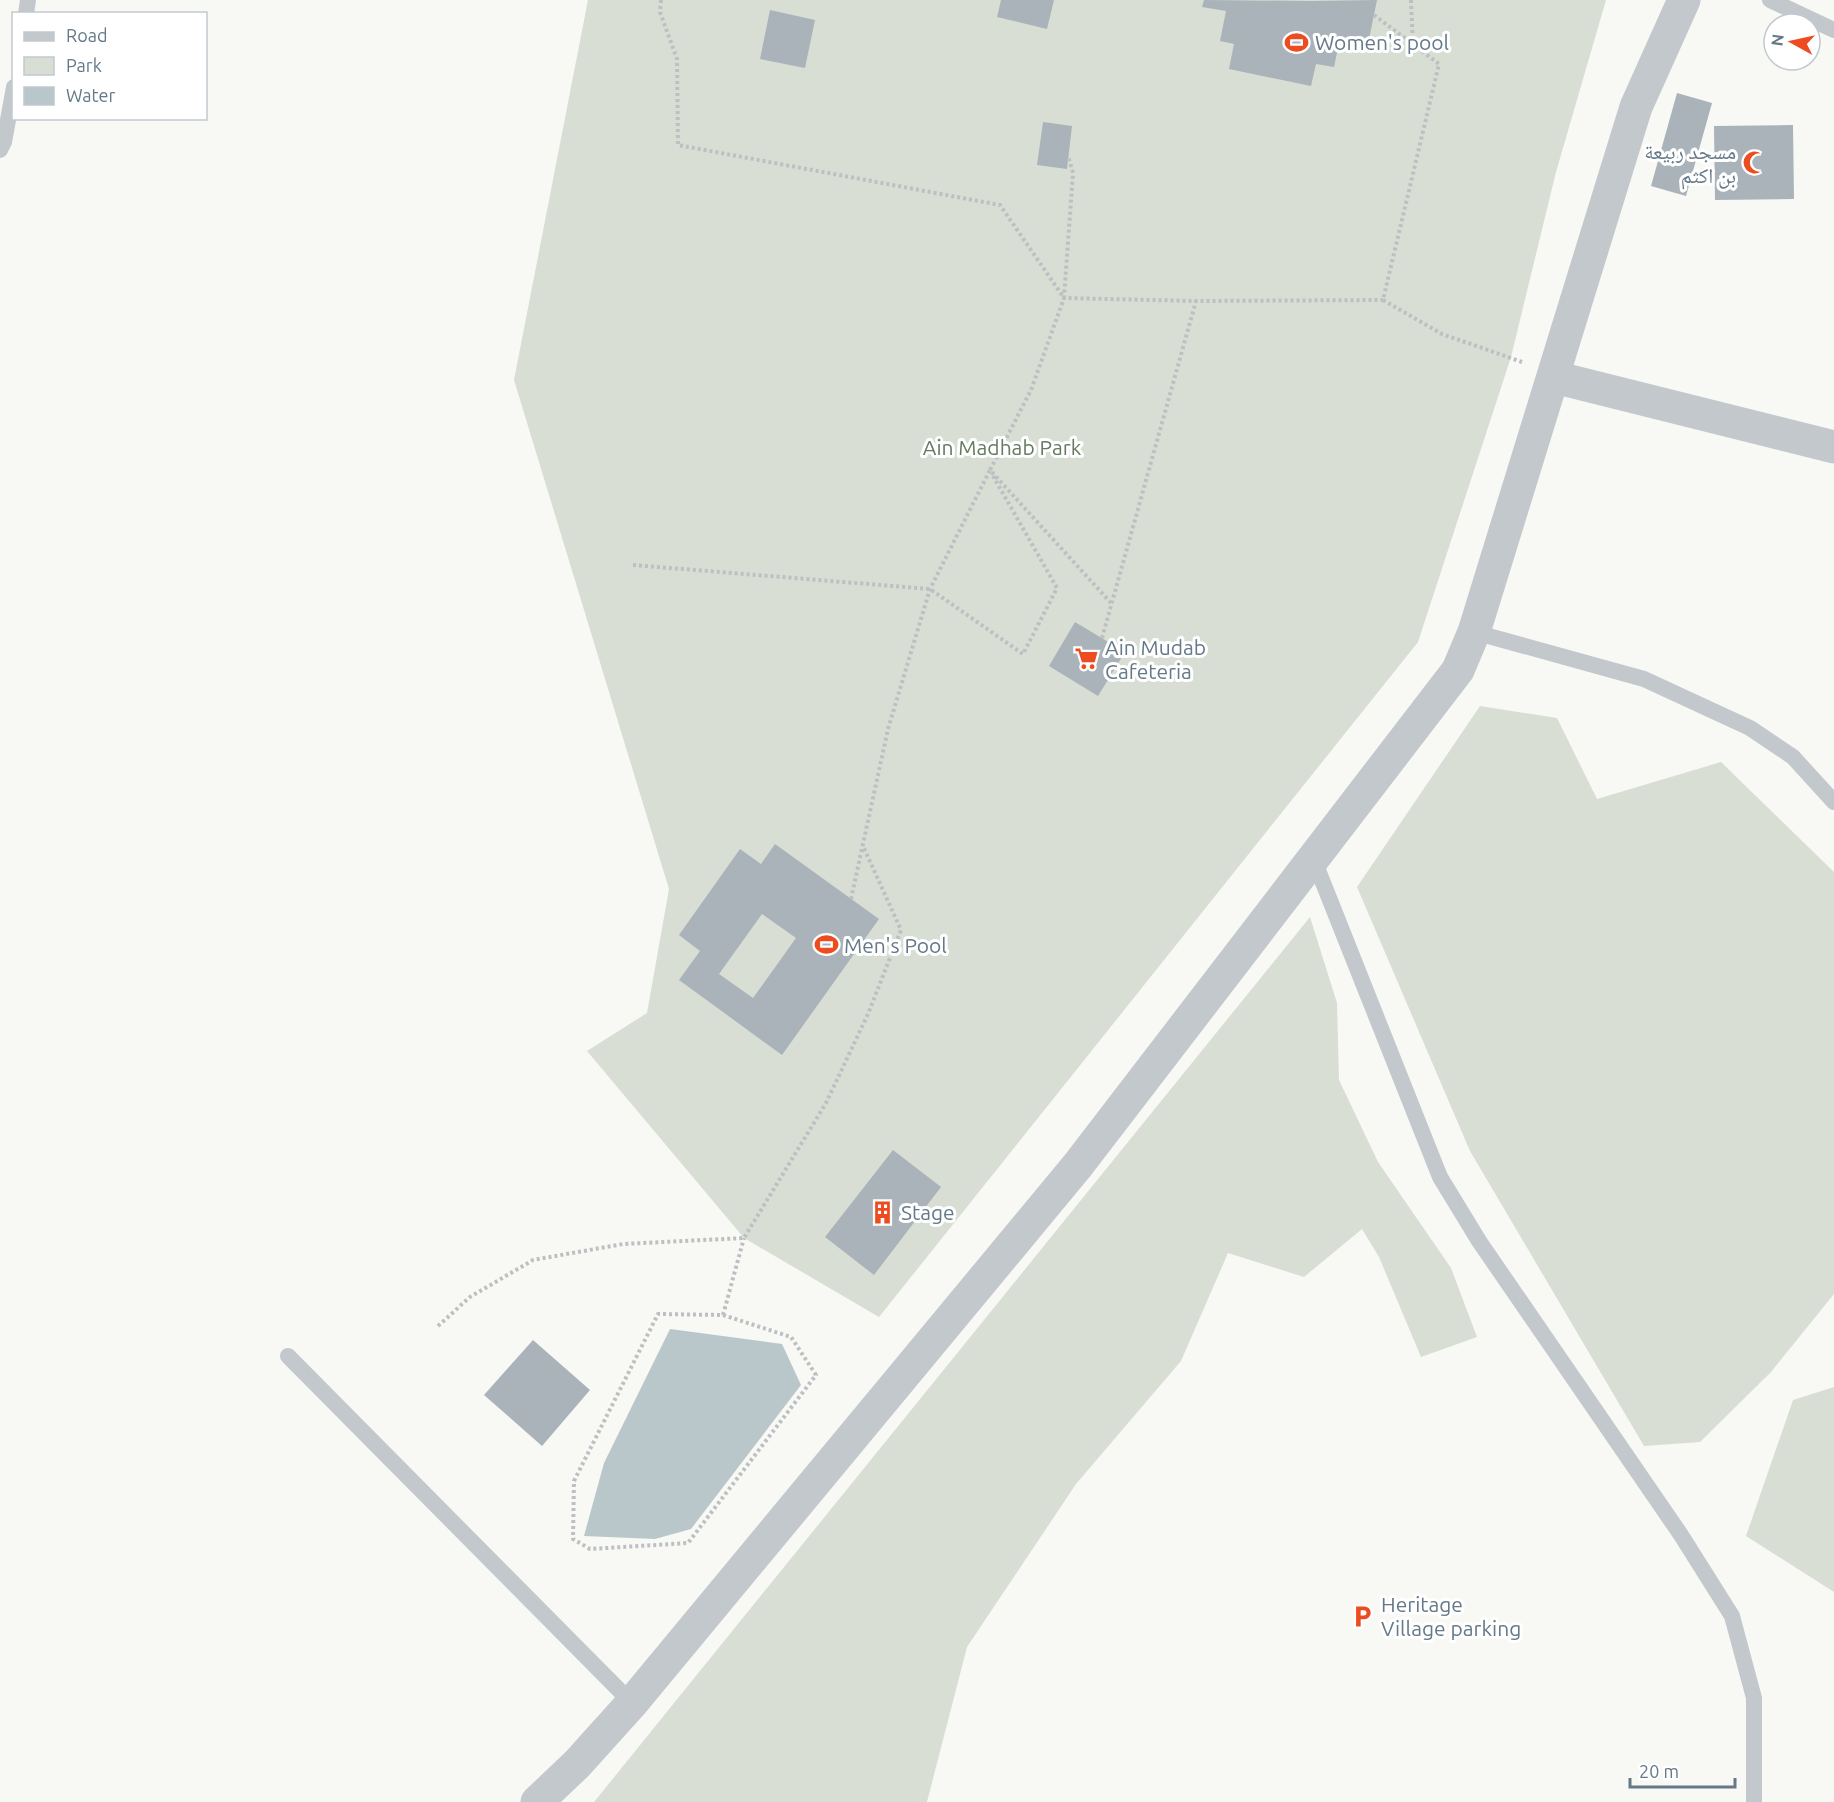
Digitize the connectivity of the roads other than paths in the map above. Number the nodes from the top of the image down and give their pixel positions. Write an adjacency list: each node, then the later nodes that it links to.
1 (1684, 0): 6 (street)
2 (1770, 0): 3 (lane)
3 (1834, 30)
4 (12, 98): 5 (lane)
5 (0, 150)
6 (1554, 377): 7 (street); 8 (street)
7 (1834, 447)
8 (1474, 632): 9 (lane); 10 (street)
9 (1834, 802)
10 (1314, 860): 12 (street); 14 (lane)
11 (288, 1356): 12 (lane)
12 (632, 1702): 13 (street)
13 (537, 1802)
14 (1754, 1802)

